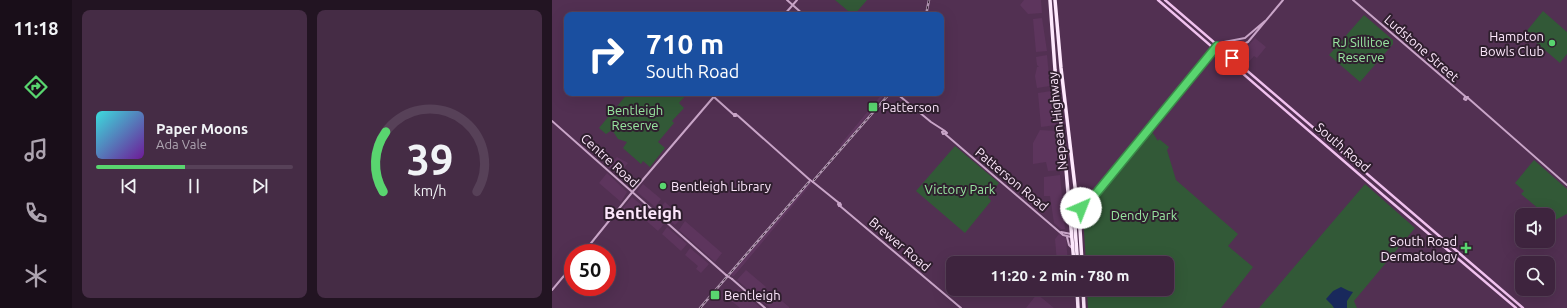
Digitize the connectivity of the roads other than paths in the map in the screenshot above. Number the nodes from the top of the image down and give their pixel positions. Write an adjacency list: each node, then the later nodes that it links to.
1 (787, 0): 9 (main road)
2 (797, 0): 9 (main road)
3 (1050, 0): 23 (highway, Nepean Highway)
4 (1056, 0): 22 (highway, Nepean Highway)
5 (1158, 0): 15 (main road, South Road)
6 (1165, 0): 13 (main road, South Road)
7 (1283, 0): 12 (main road)
8 (1353, 0): 27 (main road, Ludstone Street)
9 (793, 5): 10 (main road); 11 (main road)
10 (787, 12)
11 (801, 12)
12 (1266, 20): 13 (main road); 14 (main road)
13 (1217, 45): 14 (main road, South Road); 15 (main road)
14 (1221, 48): 15 (main road); 16 (main road, South Road)
15 (1214, 50): 17 (main road, South Road); 32 (main road)
16 (1232, 58): 17 (main road); 18 (main road, South Road)
17 (1229, 62): 19 (main road, South Road)
18 (1255, 78): 19 (main road); 25 (main road, South Road)
19 (1252, 81): 26 (main road, South Road)
20 (901, 96): 36 (main road, Patterson Road)
21 (714, 97): 29 (main road); 53 (main road, Brewer Road, bridge)
22 (1066, 118): 23 (highway); 31 (highway, Nepean Highway)
23 (1060, 119): 33 (highway, Nepean Highway)
24 (552, 120): 29 (main road, Centre Road)
25 (1319, 133): 26 (main road); 28 (main road, South Road)
26 (1315, 137): 30 (main road, South Road)
27 (1567, 185)
28 (1386, 191): 30 (main road); 42 (main road, South Road)
29 (632, 192): 40 (main road); 52 (main road, Centre Road, bridge)
30 (1383, 195): 43 (main road, South Road)
31 (1076, 198): 33 (highway); 34 (highway, Nepean Highway)
32 (1089, 202): 34 (main road); 35 (main road)
33 (1070, 203): 37 (highway, Nepean Highway)
34 (1078, 210): 35 (highway, Nepean Highway); 37 (highway)
35 (1079, 217): 39 (highway, Nepean Highway)
36 (1061, 232): 37 (main road, Patterson Road); 38 (main road, Patterson Road)
37 (1074, 236): 38 (main road); 39 (highway); 41 (highway, Nepean Highway); 45 (highway)
38 (1067, 237): 41 (main road)
39 (1081, 237): 46 (highway, Nepean Highway)
40 (590, 244)
41 (1073, 248): 44 (highway, Nepean Highway)
42 (1456, 251): 43 (main road); 56 (main road, South Road)
43 (1453, 255): 55 (main road, South Road)
44 (1074, 256)
45 (1077, 256)
46 (1082, 256)
47 (564, 276): 48 (main road)
48 (552, 290)
49 (1077, 296): 54 (highway)
50 (1083, 296): 51 (highway)
51 (1084, 307)
52 (765, 308)
53 (961, 308)
54 (1078, 308)
55 (1516, 308)
56 (1523, 308)

